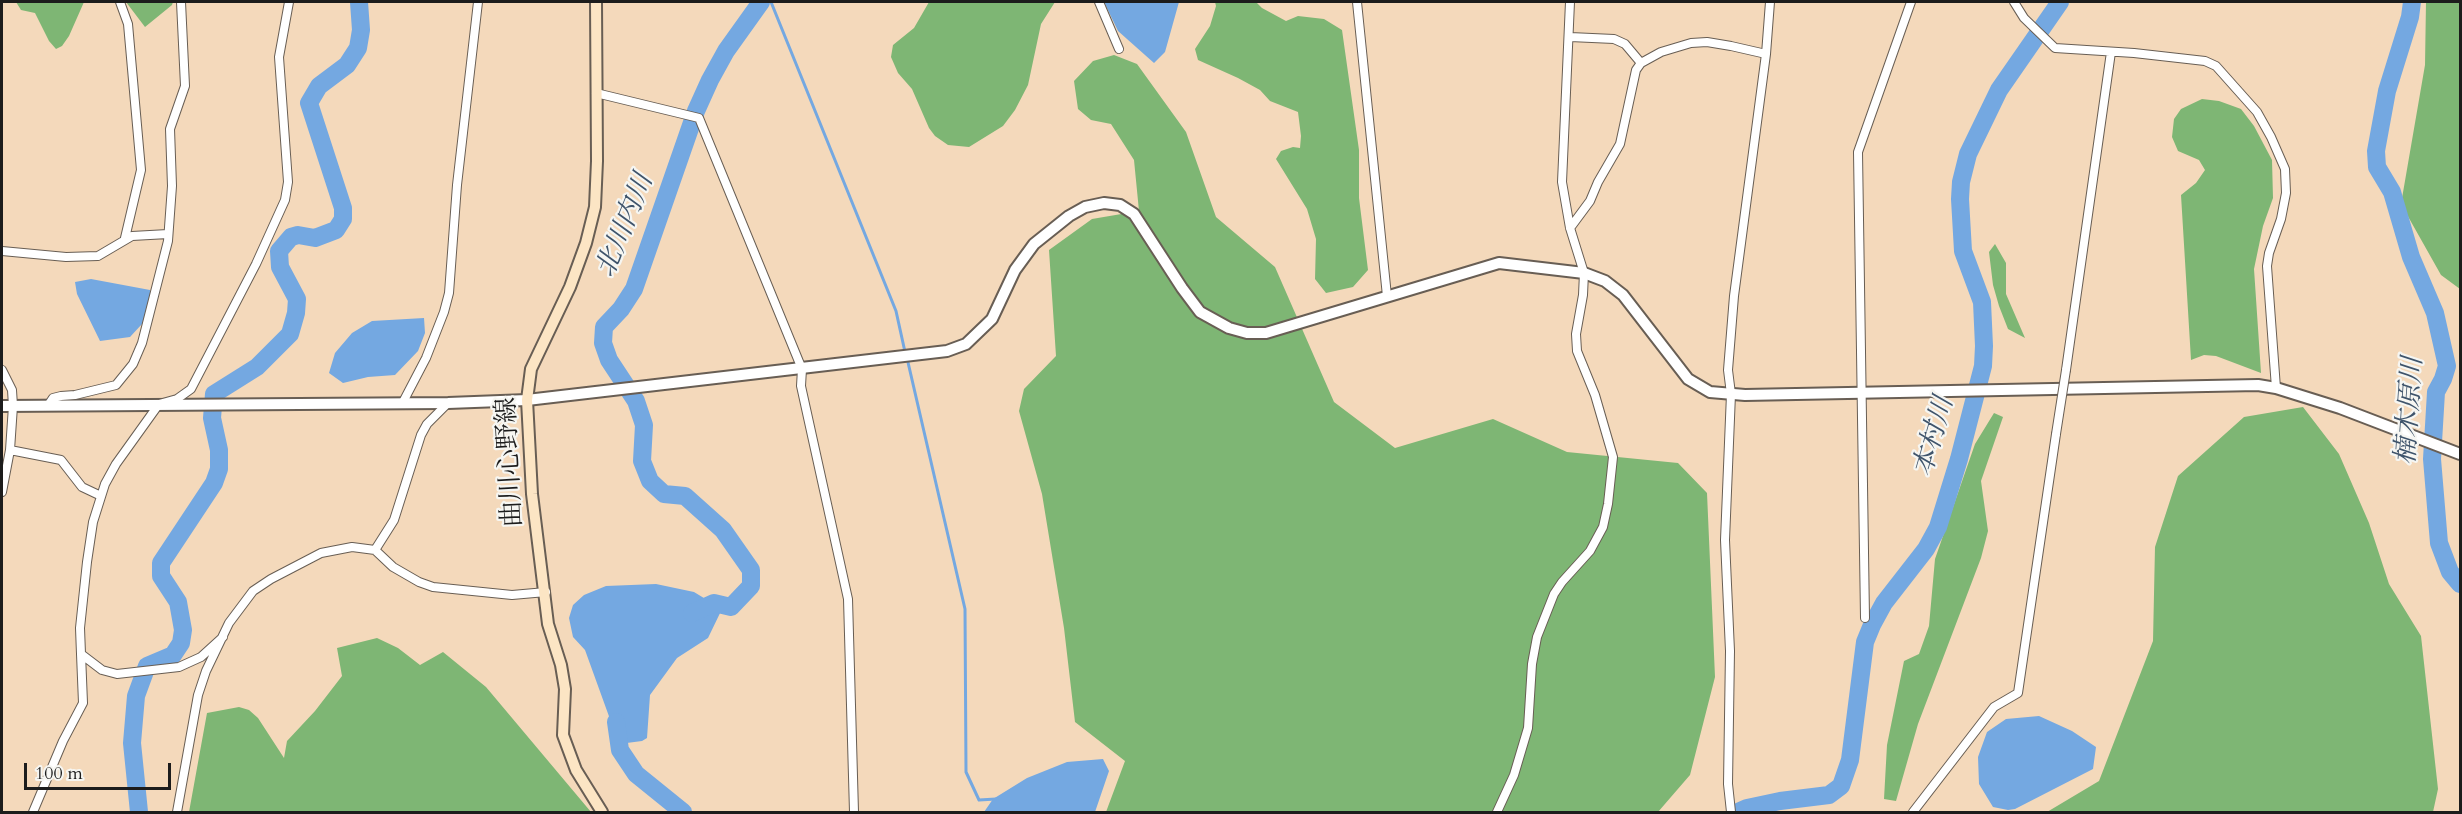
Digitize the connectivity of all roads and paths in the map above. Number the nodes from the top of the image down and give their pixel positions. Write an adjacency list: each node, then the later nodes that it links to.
1 (120, 2): 20 (street)
2 (181, 2): 19 (street)
3 (289, 2): 33 (street)
4 (478, 2): 30 (street)
5 (596, 2): 17 (main road, 曲川心野線)
6 (1099, 2): 13 (street)
7 (1357, 2): 23 (street)
8 (1570, 2): 12 (street)
9 (1770, 2): 15 (street)
10 (1911, 2): 27 (street)
11 (2014, 2): 14 (street)
12 (1570, 37): 16 (street); 18 (street)
13 (1119, 49)
14 (2111, 52): 26 (street); 50 (street, bridge)
15 (1766, 54): 16 (street); 28 (street)
16 (1641, 63): 18 (street)
17 (596, 93): 24 (street); 29 (main road, 曲川心野線)
18 (1570, 228): 22 (street)
19 (168, 234): 20 (street); 32 (street)
20 (126, 238): 21 (street)
21 (2, 252)
22 (1584, 273): 23 (street); 28 (street); 48 (street)
23 (1387, 296): 24 (street)
24 (802, 369): 29 (street); 47 (street)
25 (2, 370): 34 (street)
26 (2276, 388): 27 (street); 36 (street)
27 (1863, 392): 28 (street); 41 (street)
28 (1731, 394): 49 (street)
29 (526, 400): 31 (street); 40 (main road, 曲川心野線)
30 (403, 402): 31 (street); 33 (street)
31 (448, 403): 39 (street)
32 (49, 404): 33 (street); 34 (street)
33 (159, 404): 38 (street)
34 (7, 406): 35 (street)
35 (10, 450): 37 (street); 38 (street)
36 (2460, 454)
37 (2, 492)
38 (100, 496): 43 (street)
39 (375, 550): 40 (street); 42 (street)
40 (546, 592): 46 (main road, 曲川心野線)
41 (1865, 618)
42 (223, 637): 43 (street); 45 (street)
43 (81, 654): 44 (street)
44 (33, 813)
45 (177, 813)
46 (602, 813)
47 (854, 813)
48 (1497, 813)
49 (1731, 813)
50 (1913, 813)

